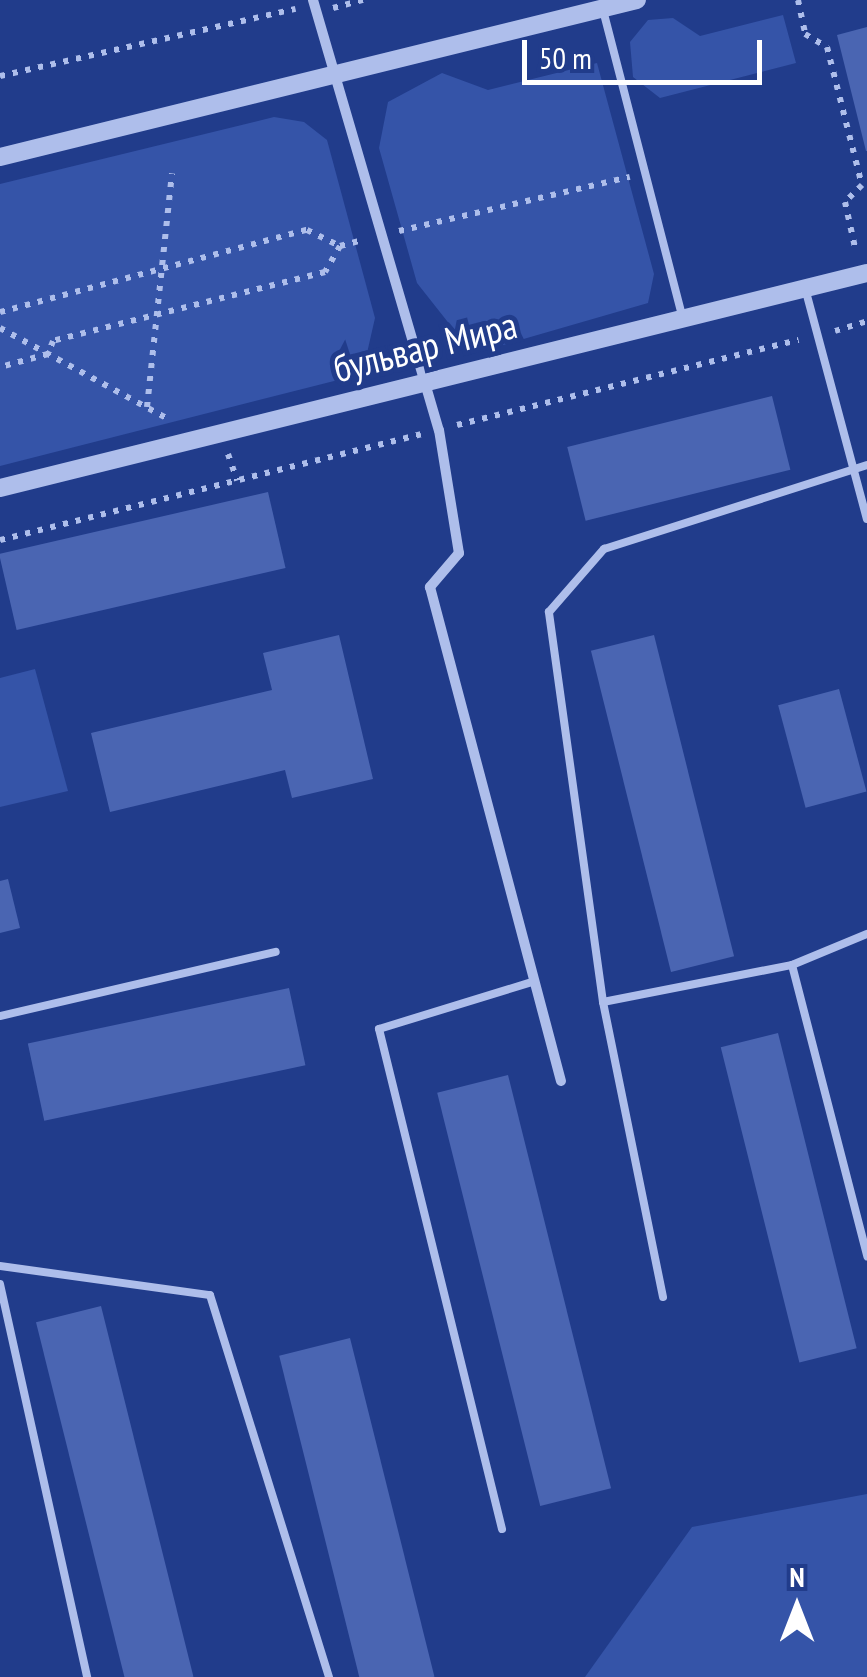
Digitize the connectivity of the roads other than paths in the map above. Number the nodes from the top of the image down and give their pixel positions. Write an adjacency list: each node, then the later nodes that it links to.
1 (637, 0): 3 (street)
2 (314, 3): 4 (street)
3 (603, 10): 4 (street); 8 (lane)
4 (336, 76): 5 (street); 9 (street)
5 (0, 157)
6 (864, 274): 7 (street, бульвар Мира)
7 (806, 288): 8 (street, бульвар Мира); 11 (lane)
8 (683, 319): 9 (street, бульвар Мира)
9 (424, 378): 12 (street, бульвар Мира); 17 (street)
10 (867, 466): 11 (lane)
11 (854, 469): 13 (lane); 18 (lane)
12 (0, 488)
13 (867, 519)
14 (867, 934): 16 (lane)
15 (276, 952): 19 (lane)
16 (792, 965): 18 (lane); 21 (lane)
17 (535, 981): 20 (street); 25 (lane)
18 (603, 1002): 24 (lane)
19 (0, 1016)
20 (562, 1080)
21 (867, 1256)
22 (0, 1266): 27 (lane)
23 (0, 1284): 26 (lane)
24 (663, 1297)
25 (502, 1528)
26 (87, 1677)
27 (329, 1677)

